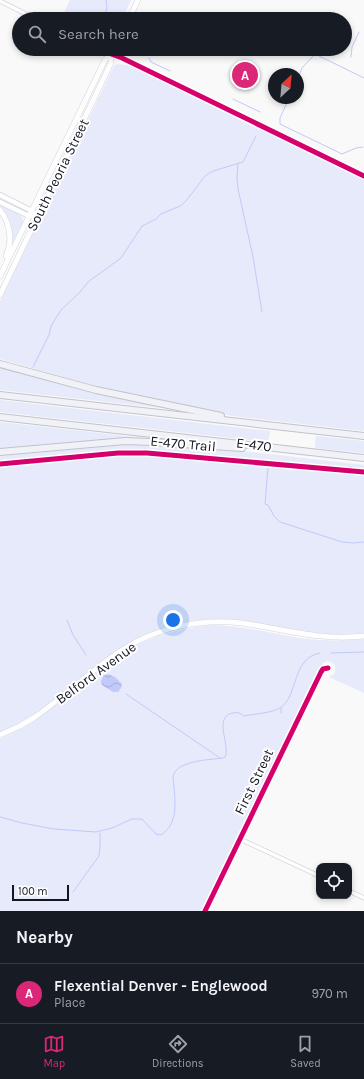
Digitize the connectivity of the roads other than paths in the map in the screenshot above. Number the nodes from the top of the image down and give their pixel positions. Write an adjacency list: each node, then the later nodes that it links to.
1 (138, 0): 4 (main road)
2 (0, 2): 3 (street)
3 (21, 12)
4 (132, 12)
5 (108, 56): 12 (main road, South Peoria Street)
6 (112, 56): 14 (main road, South Peoria Street)
7 (119, 56): 8 (street)
8 (364, 176)
9 (0, 195): 12 (street)
10 (0, 202): 13 (street)
11 (0, 210): 15 (main road)
12 (32, 211): 13 (main road, South Peoria Street); 14 (street)
13 (29, 216): 14 (street); 15 (main road, South Peoria Street)
14 (38, 217): 17 (main road, South Peoria Street)
15 (3, 269): 16 (main road, South Peoria Street)
16 (0, 276)
17 (0, 295)
18 (2, 364): 21 (highway)
19 (0, 395): 21 (highway, E-470)
20 (0, 417): 23 (highway, E-470)
21 (252, 423): 22 (highway, E-470)
22 (364, 436)
23 (263, 447): 24 (highway); 25 (highway, E-470)
24 (0, 452)
25 (364, 458)
26 (364, 636): 28 (main road, Belford Avenue)
27 (328, 668): 29 (street, First Street)
28 (0, 736)
29 (240, 839): 30 (street); 33 (street, First Street)
30 (316, 875)
31 (352, 892): 32 (street)
32 (364, 898)
33 (205, 911)

